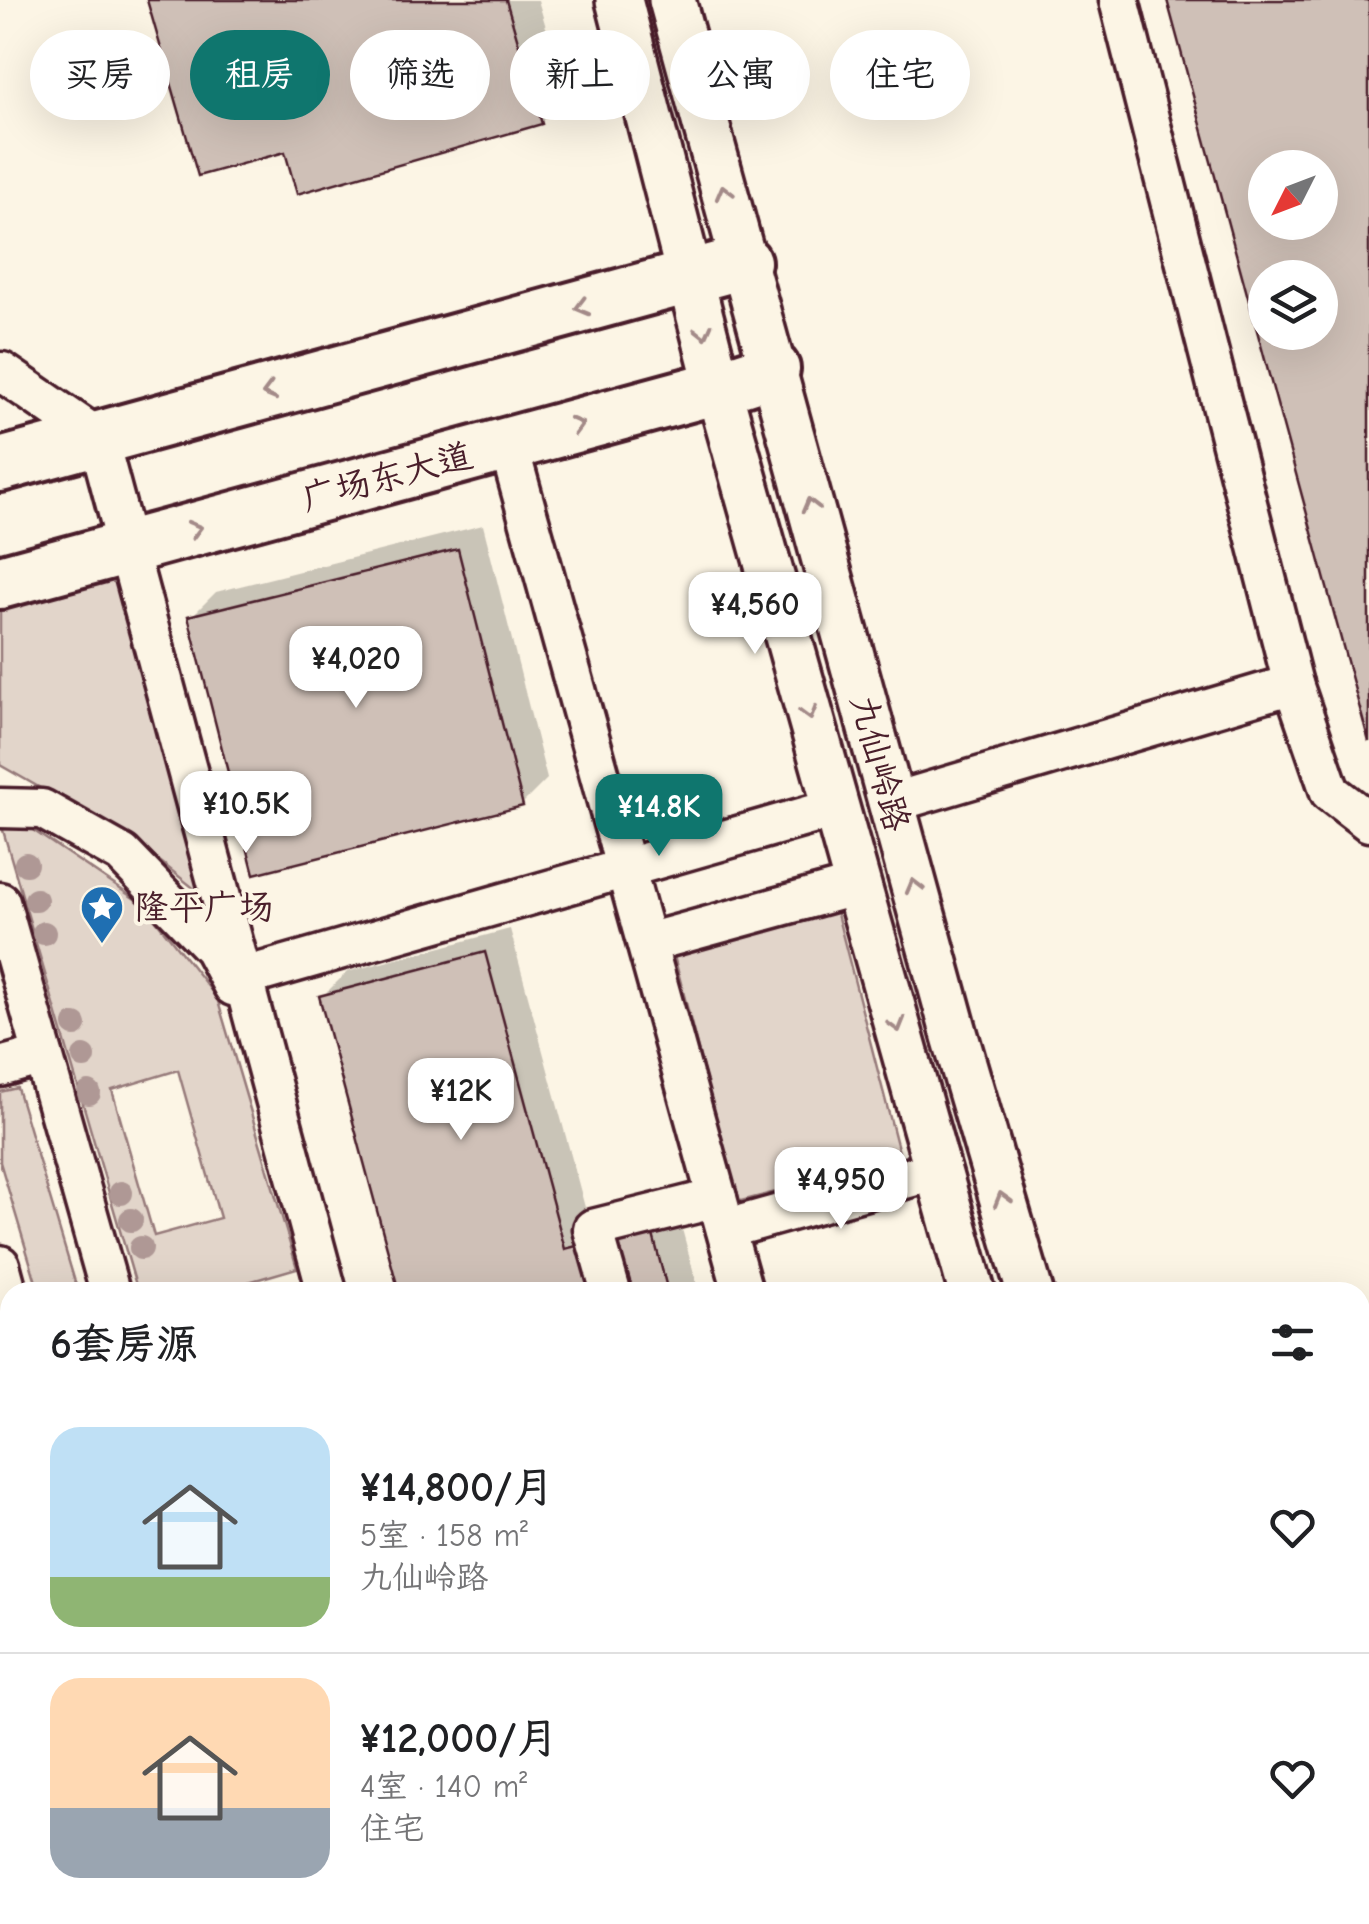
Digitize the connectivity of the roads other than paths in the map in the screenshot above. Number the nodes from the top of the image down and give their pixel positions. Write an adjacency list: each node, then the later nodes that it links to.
1 (619, 0): 5 (street, 九仙岭路)
2 (672, 0): 4 (street, 九仙岭路, one-way to 2)
3 (1119, 0): 14 (street)
4 (744, 262): 5 (main road); 6 (street, 九仙岭路)
5 (691, 278): 8 (street, 九仙岭路, one-way to 8); 9 (main road, one-way to 9)
6 (773, 369): 8 (main road, 广场东大道); 15 (street, 九仙岭路, one-way to 6)
7 (1, 371): 9 (street)
8 (718, 387): 10 (main road, 广场东大道, one-way to 8); 17 (street, 九仙岭路, one-way to 17)
9 (98, 438): 11 (main road); 12 (street)
10 (508, 444): 12 (main road, 广场东大道, one-way to 10); 19 (street)
11 (0, 465)
12 (127, 547): 13 (main road, 广场东大道); 23 (street)
13 (0, 582)
14 (1293, 684): 15 (street); 18 (street)
15 (891, 803): 34 (street, 九仙岭路, one-way to 15)
16 (0, 808): 24 (street)
17 (836, 808): 19 (street); 20 (street, 九仙岭路)
18 (1369, 822)
19 (626, 868): 22 (street); 23 (street)
20 (858, 884): 22 (street); 27 (street, 九仙岭路, one-way to 27)
21 (0, 902): 25 (street)
22 (647, 943): 28 (street)
23 (244, 977): 24 (street)
24 (261, 1041): 30 (street)
25 (43, 1055): 26 (street); 29 (street)
26 (0, 1066)
27 (937, 1170): 28 (street); 33 (street, 九仙岭路)
28 (722, 1214): 31 (street); 32 (street)
29 (107, 1282)
30 (324, 1282)
31 (607, 1282)
32 (740, 1282)
33 (969, 1282)
34 (1027, 1282)

